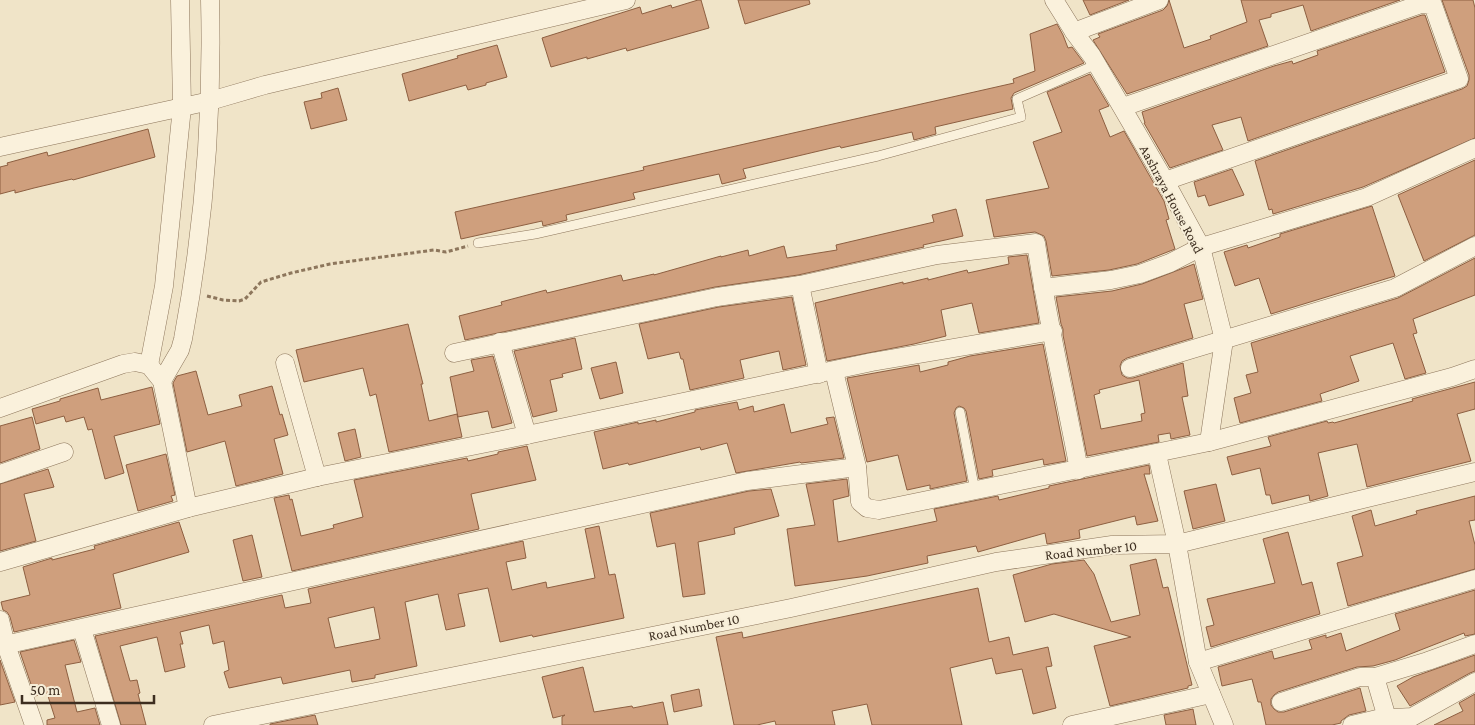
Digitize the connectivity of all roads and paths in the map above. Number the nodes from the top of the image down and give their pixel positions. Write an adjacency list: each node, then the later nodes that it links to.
1 (180, 0): 9 (street)
2 (210, 0): 8 (street)
3 (626, 0): 8 (street)
4 (1054, 0): 6 (street, Aashraya House Road)
5 (1159, 0): 6 (street)
6 (1074, 32): 7 (street, Aashraya House Road)
7 (1097, 64): 10 (street, Aashraya House Road); 14 (lane)
8 (210, 101): 9 (street); 19 (street)
9 (182, 106): 11 (street); 25 (street)
10 (1123, 107): 13 (street, Aashraya House Road); 13 (street)
11 (0, 147)
12 (1475, 148): 16 (street)
13 (1165, 181): 16 (street, Aashraya House Road)
14 (478, 243): 19 (path)
15 (1475, 246): 21 (street)
16 (1201, 247): 18 (street); 21 (street, Aashraya House Road)
17 (800, 285): 18 (street); 22 (street); 28 (street)
18 (1043, 288): 20 (street)
19 (190, 294): 29 (street)
20 (1053, 331): 28 (street); 37 (street)
21 (1224, 340): 26 (street); 33 (street, Aashraya House Road)
22 (500, 342): 23 (street); 32 (street)
23 (454, 353)
24 (285, 363): 40 (street)
25 (149, 365): 29 (street); 30 (street)
26 (1130, 368)
27 (1475, 369): 33 (street)
28 (826, 373): 32 (street); 36 (street)
29 (162, 381): 42 (street)
30 (0, 408)
31 (960, 412): 41 (lane)
32 (527, 435): 40 (street)
33 (1209, 442): 35 (street)
34 (64, 452): 39 (street)
35 (1157, 454): 37 (street); 43 (street)
36 (856, 468): 41 (street); 47 (street)
37 (1079, 470): 41 (street)
38 (1475, 472): 43 (street, Road Number 10)
39 (0, 474)
40 (317, 476): 42 (street)
41 (975, 491)
42 (188, 508): 44 (street)
43 (1177, 544): 50 (street); 58 (street, Road Number 10)
44 (0, 562)
45 (1475, 579): 50 (street)
46 (0, 620): 49 (street)
47 (82, 629): 49 (street); 57 (street)
48 (1475, 644): 51 (street)
49 (3, 646): 56 (street)
50 (1198, 662): 53 (street)
51 (1375, 677): 54 (street); 55 (street)
52 (1475, 682): 55 (street)
53 (1212, 694): 59 (street); 60 (street)
54 (1281, 702)
55 (1387, 718): 61 (street)
56 (34, 725)
57 (111, 725)
58 (213, 725)
59 (1072, 725)
60 (1224, 725)
61 (1352, 725)

